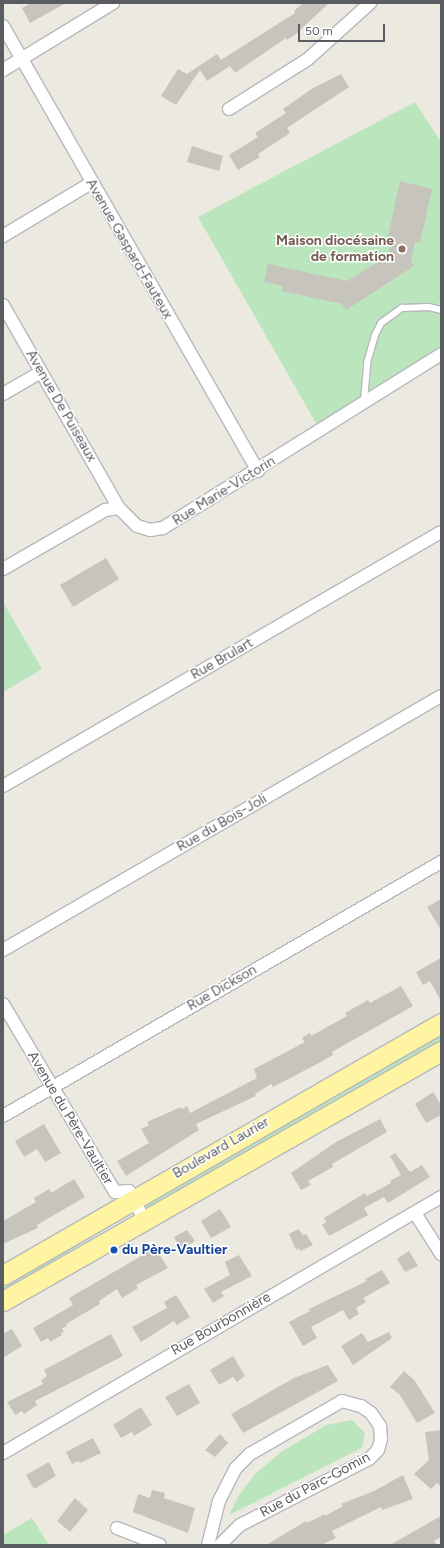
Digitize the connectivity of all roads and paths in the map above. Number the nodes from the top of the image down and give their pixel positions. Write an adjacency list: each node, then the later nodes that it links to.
1 (113, 3): 4 (street)
2 (370, 3): 6 (street)
3 (3, 26): 4 (street, Avenue Gaspard-Fauteux)
4 (22, 59): 5 (street); 7 (street, Avenue Gaspard-Fauteux)
5 (3, 70)
6 (229, 109)
7 (91, 183): 8 (street); 15 (street, Avenue Gaspard-Fauteux)
8 (3, 236)
9 (3, 305): 12 (street, Avenue De Puiseaux)
10 (441, 310): 14 (lane)
11 (441, 354): 14 (street, Rue Marie-Victorin)
12 (42, 372): 13 (street); 16 (street, Avenue De Puiseaux)
13 (3, 394)
14 (364, 403): 15 (street, Rue Marie-Victorin)
15 (258, 471): 16 (street, Rue Marie-Victorin)
16 (119, 508): 18 (street)
17 (441, 532): 20 (street, Rue Brulart)
18 (3, 569)
19 (441, 696): 22 (street, Rue du Bois-Joli)
20 (3, 786)
21 (441, 862): 26 (street, Rue Dickson)
22 (3, 950)
23 (3, 1004): 26 (street, Avenue du Père-Vaultier)
24 (441, 1023): 29 (main road, Boulevard Laurier)
25 (441, 1051): 31 (main road, Boulevard Laurier)
26 (52, 1088): 27 (street, Rue Dickson); 29 (street, Avenue du Père-Vaultier)
27 (3, 1116)
28 (441, 1197): 30 (street, Rue Bourbonnière)
29 (133, 1198): 31 (street); 33 (main road, Boulevard Laurier)
30 (415, 1213): 32 (street); 35 (street, Rue Bourbonnière)
31 (144, 1219): 34 (main road, Boulevard Laurier)
32 (441, 1254)
33 (3, 1275)
34 (3, 1301)
35 (3, 1453)
36 (117, 1528): 37 (street)
37 (160, 1545)
38 (208, 1545): 39 (street, Rue du Parc-Gomin)
39 (220, 1545)

